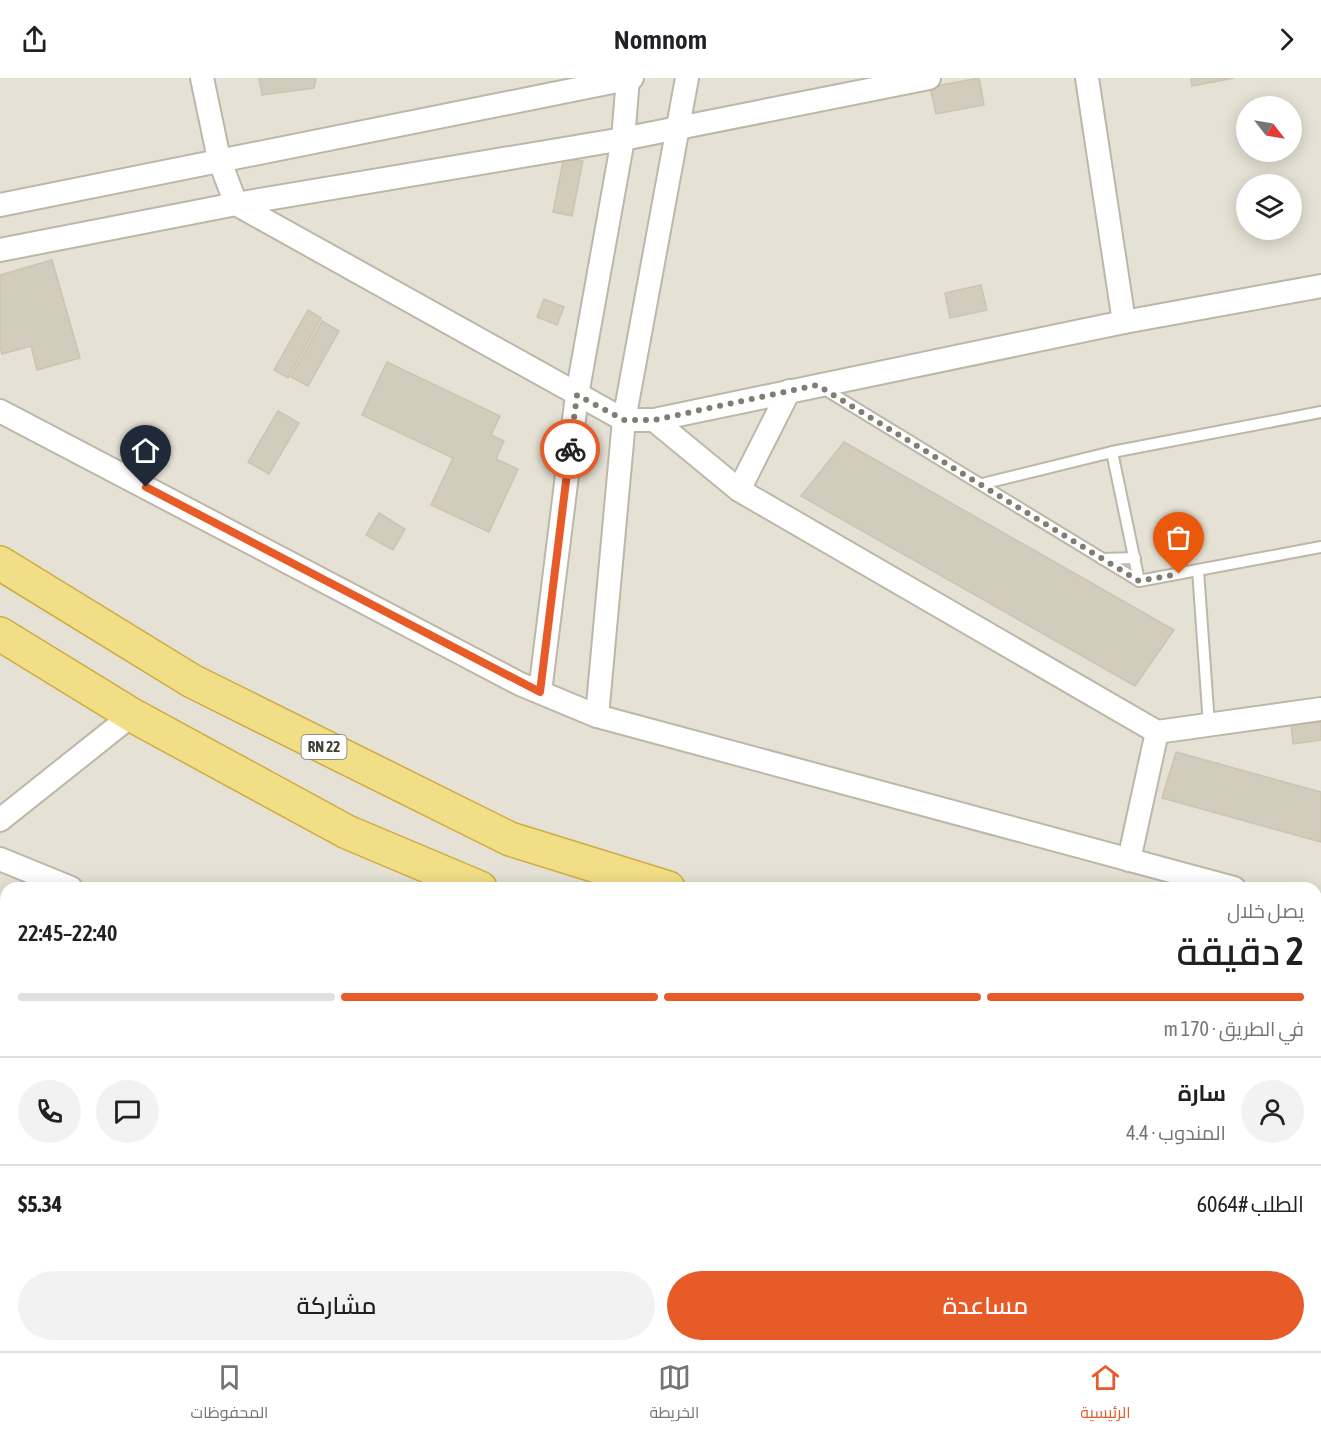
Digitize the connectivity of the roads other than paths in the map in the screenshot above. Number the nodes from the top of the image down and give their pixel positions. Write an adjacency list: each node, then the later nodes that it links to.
1 (202, 78): 8 (street)
2 (630, 78): 7 (street); 8 (street)
3 (687, 78): 6 (street)
4 (929, 78): 6 (street)
5 (1087, 78): 13 (street)
6 (679, 128): 7 (street); 19 (street)
7 (623, 139): 9 (street); 16 (street)
8 (219, 159): 9 (street); 10 (street)
9 (236, 204): 11 (street); 16 (street)
10 (0, 205)
11 (0, 250)
12 (1321, 286): 13 (street)
13 (1124, 322): 14 (street)
14 (817, 385): 15 (street); 22 (lane)
15 (789, 391): 20 (street); 23 (street)
16 (577, 395): 19 (street); 31 (street)
17 (0, 411): 31 (street)
18 (1321, 412): 21 (lane)
19 (624, 420): 20 (street); 34 (street)
20 (654, 420): 23 (street)
21 (1112, 452): 22 (lane); 25 (lane)
22 (982, 484): 26 (lane)
23 (739, 490): 36 (street)
24 (1321, 547): 28 (lane)
25 (1135, 558): 26 (lane); 29 (lane)
26 (1101, 559): 29 (lane)
27 (0, 563): 42 (highway, RN 22)
28 (1198, 570): 29 (lane); 35 (lane)
29 (1139, 581)
30 (0, 634): 33 (highway)
31 (540, 692): 34 (street)
32 (1321, 709): 35 (street)
33 (132, 716): 37 (street); 41 (highway)
34 (597, 716): 39 (street)
35 (1209, 725): 36 (street)
36 (1157, 732): 39 (street)
37 (0, 820)
38 (0, 859): 40 (street)
39 (1129, 860): 43 (street)
40 (56, 882)
41 (466, 882)
42 (649, 882)
43 (1212, 882)

